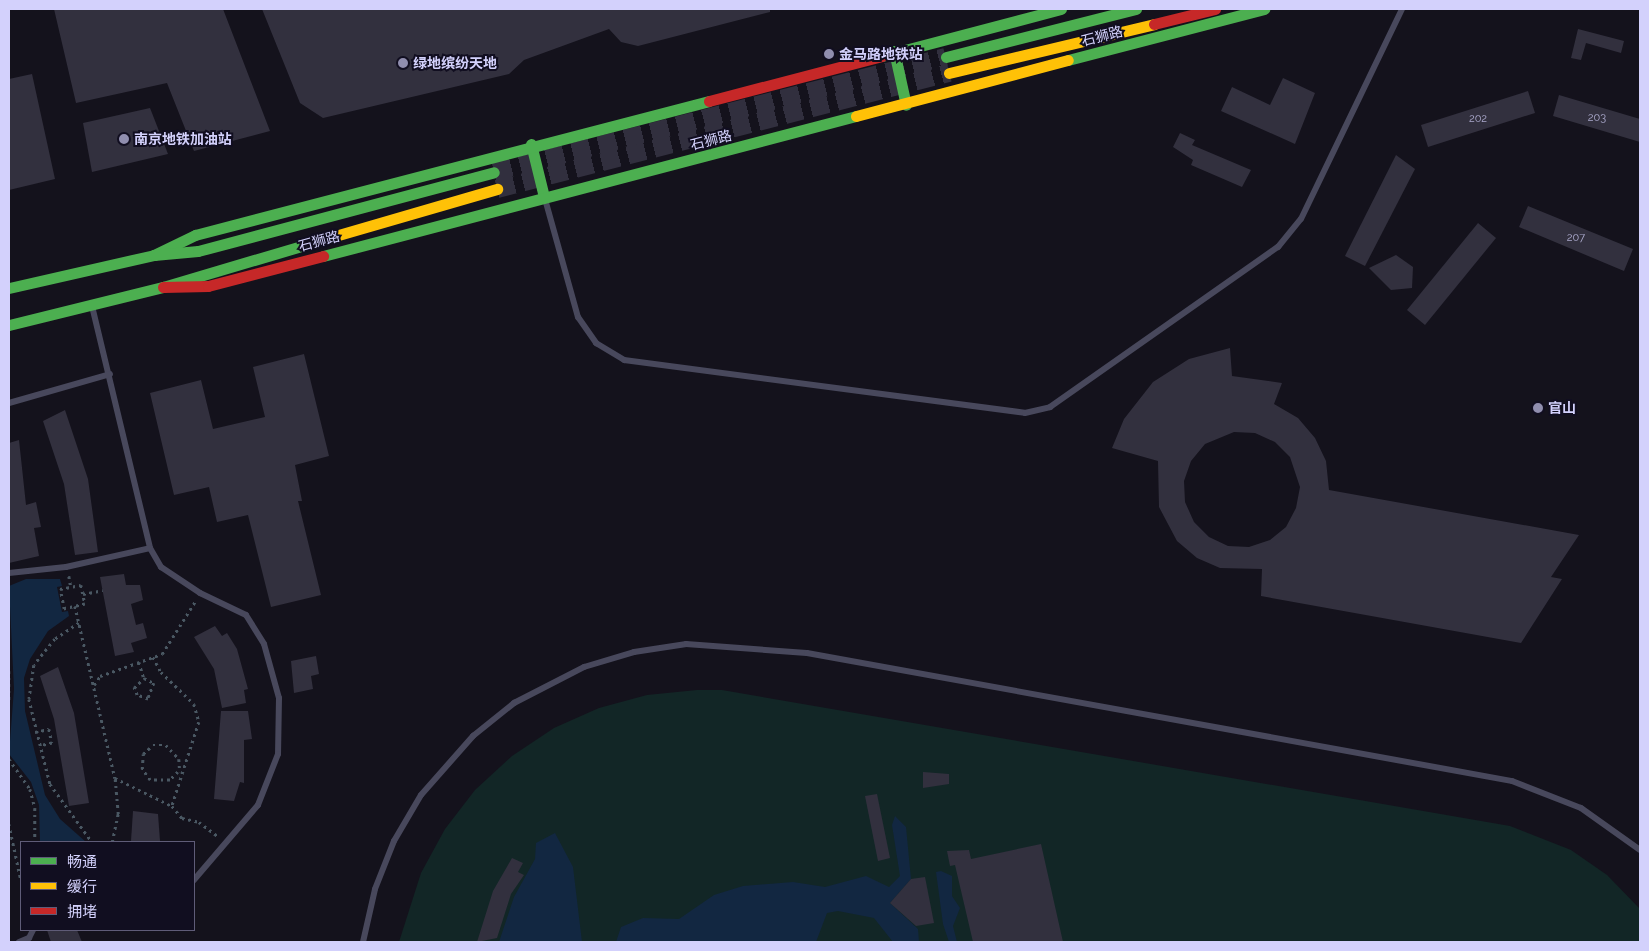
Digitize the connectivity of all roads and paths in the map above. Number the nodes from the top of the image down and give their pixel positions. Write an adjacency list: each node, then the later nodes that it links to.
1 (1061, 9): 6 (street, 石狮路)
2 (1136, 9): 7 (street, 石狮路)
3 (1215, 9): 8 (street, 石狮路)
4 (1264, 9): 9 (street, 石狮路)
5 (1402, 9): 13 (lane)
6 (894, 51): 9 (street); 10 (street, 石狮路)
7 (946, 57)
8 (949, 73)
9 (906, 105): 13 (street, 石狮路)
10 (531, 144): 13 (street); 14 (street, 石狮路)
11 (494, 172): 14 (street, 石狮路)
12 (497, 189): 15 (street, 石狮路)
13 (544, 198): 15 (street, 石狮路)
14 (154, 255): 16 (street, 石狮路)
15 (163, 287): 17 (street, 石狮路)
16 (9, 288)
17 (91, 305): 18 (street, 石狮路); 19 (lane)
18 (9, 325)
19 (110, 374): 20 (lane); 21 (lane)
20 (9, 403)
21 (150, 548): 22 (lane); 24 (lane)
22 (9, 573)
23 (103, 590): 25 (path)
24 (200, 593): 28 (path); 44 (lane)
25 (83, 594): 26 (path); 26 (path)
26 (75, 606): 27 (path)
27 (78, 624): 32 (path); 34 (path)
28 (153, 657): 29 (path); 37 (path)
29 (140, 662): 31 (path); 32 (path)
30 (9, 670): 33 (path)
31 (144, 678): 31 (path)
32 (94, 685): 38 (path)
33 (9, 703)
34 (36, 732): 35 (path); 35 (path)
35 (39, 746): 42 (path)
36 (9, 759): 41 (path)
37 (179, 772): 37 (path); 39 (path)
38 (115, 778): 39 (path); 43 (path)
39 (172, 806): 44 (path)
40 (9, 824): 46 (path)
41 (36, 841)
42 (91, 841)
43 (112, 841)
44 (227, 843): 47 (lane)
45 (1640, 850): 50 (lane)
46 (20, 875)
47 (195, 879)
48 (32, 931): 49 (lane)
49 (19, 942)
50 (363, 942)

